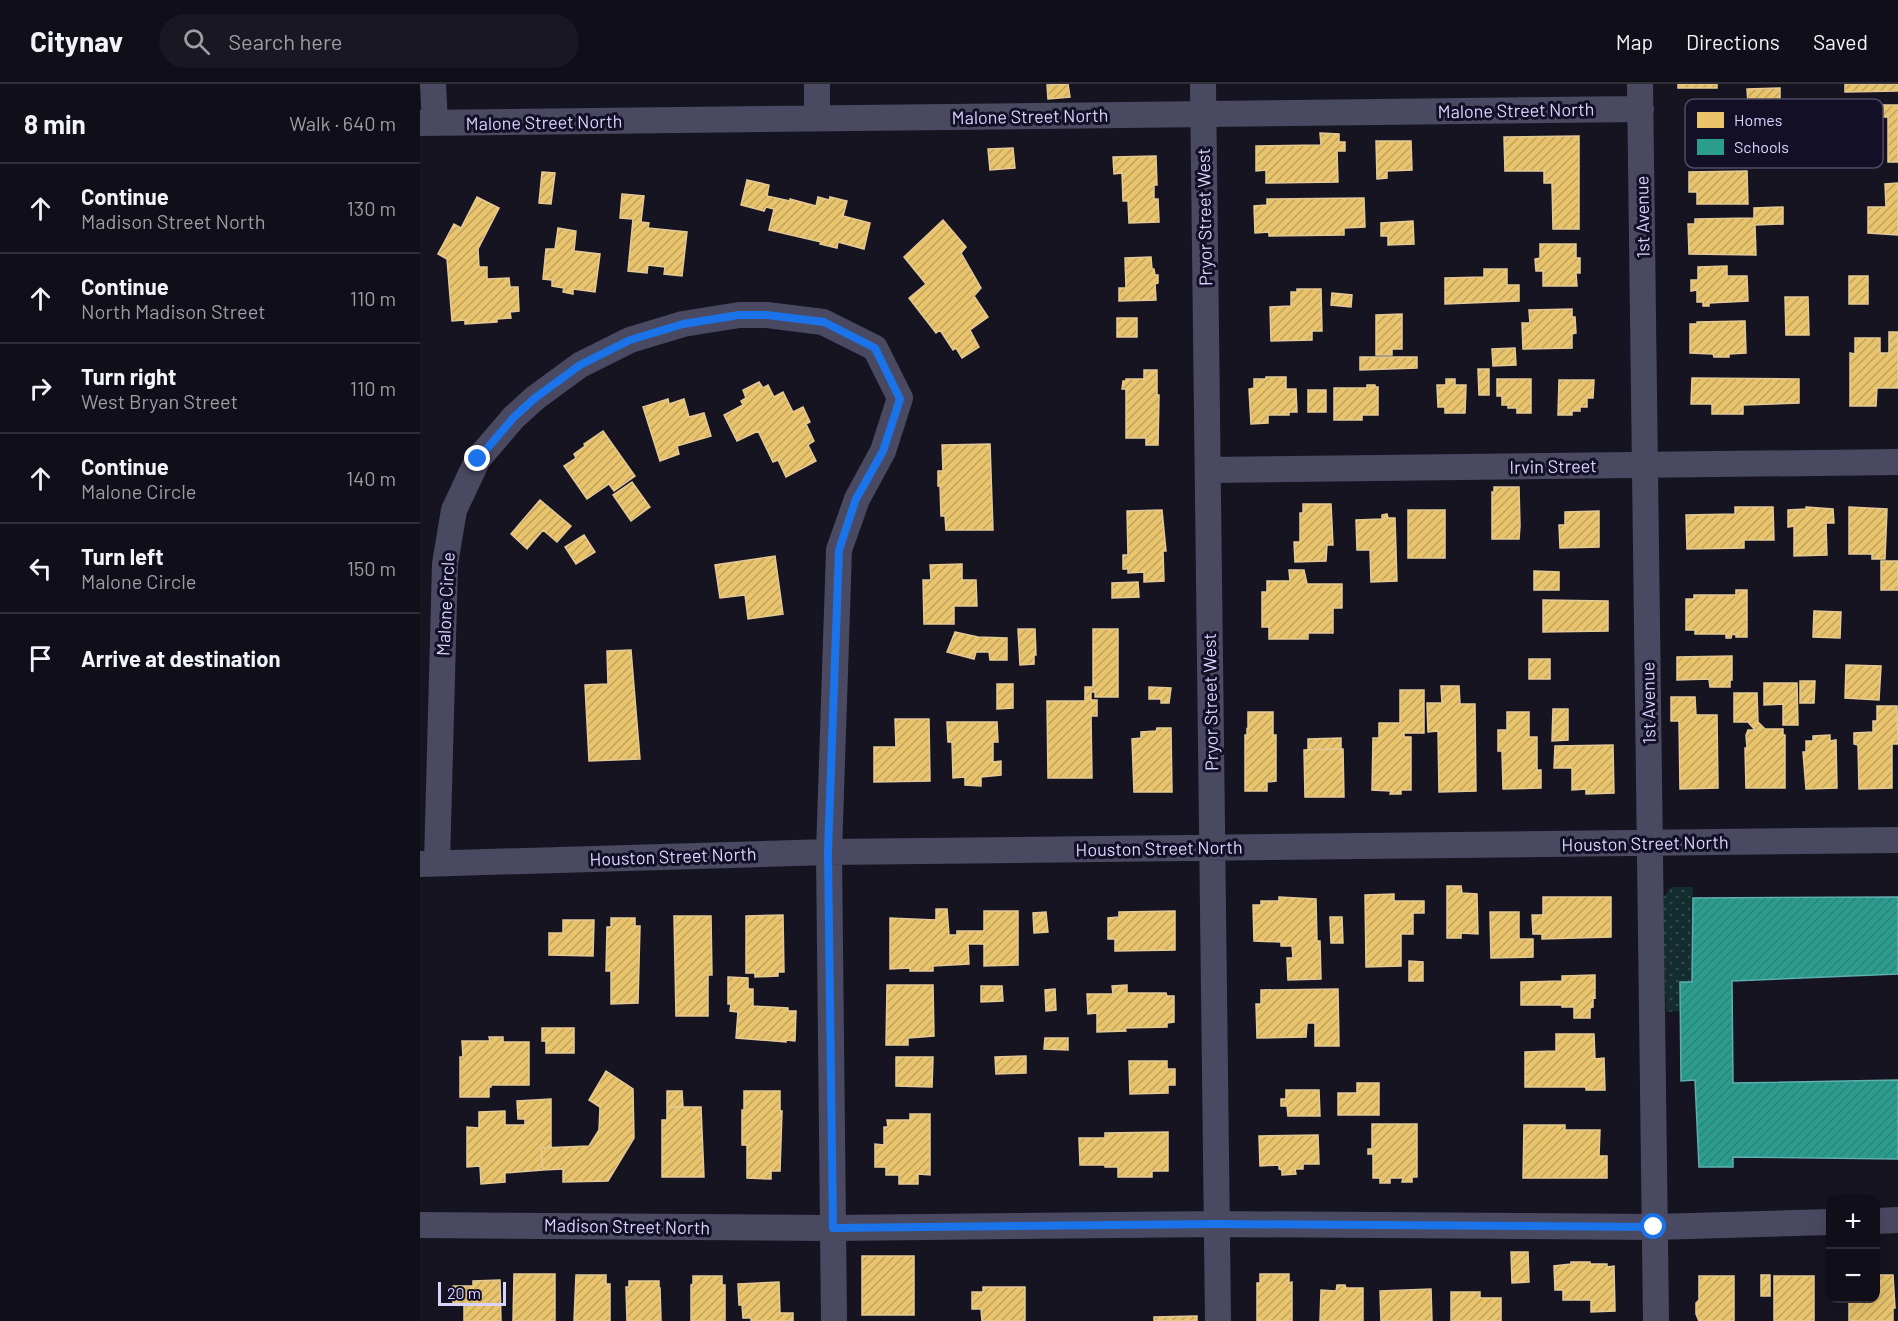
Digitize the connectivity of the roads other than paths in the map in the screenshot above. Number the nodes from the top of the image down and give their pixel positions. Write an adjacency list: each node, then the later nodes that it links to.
1 (433, 84): 7 (street)
2 (817, 84): 6 (street)
3 (1203, 84): 5 (street, Pryor Street West)
4 (1641, 96): 5 (street, Malone Street North); 9 (street, 1st Avenue)
5 (1203, 114): 6 (street, Malone Street North); 10 (street, Pryor Street West)
6 (817, 118): 7 (street, Malone Street North)
7 (427, 123)
8 (1898, 462): 9 (street, Irvin Street)
9 (1645, 465): 10 (street, Irvin Street); 12 (street, 1st Avenue)
10 (1208, 470): 13 (street, Pryor Street West)
11 (1898, 840): 12 (street, Houston Street North)
12 (1649, 843): 13 (street, Houston Street North); 21 (street, 1st Avenue)
13 (1212, 848): 14 (street, Houston Street North); 19 (street, Pryor Street West)
14 (828, 852): 15 (street, Houston Street North); 15 (street, Malone Circle); 22 (street, Malone Circle)
15 (429, 863)
16 (1898, 1220): 17 (street)
17 (1880, 1221)
18 (1826, 1222): 21 (street)
19 (1217, 1224): 21 (street); 22 (street, Madison Street North); 24 (street, Pryor Street West)
20 (420, 1225): 22 (street, Madison Street North)
21 (1654, 1227): 25 (street, 1st Avenue)
22 (833, 1228): 23 (street, Malone Circle)
23 (834, 1321)
24 (1218, 1321)
25 (1656, 1321)

